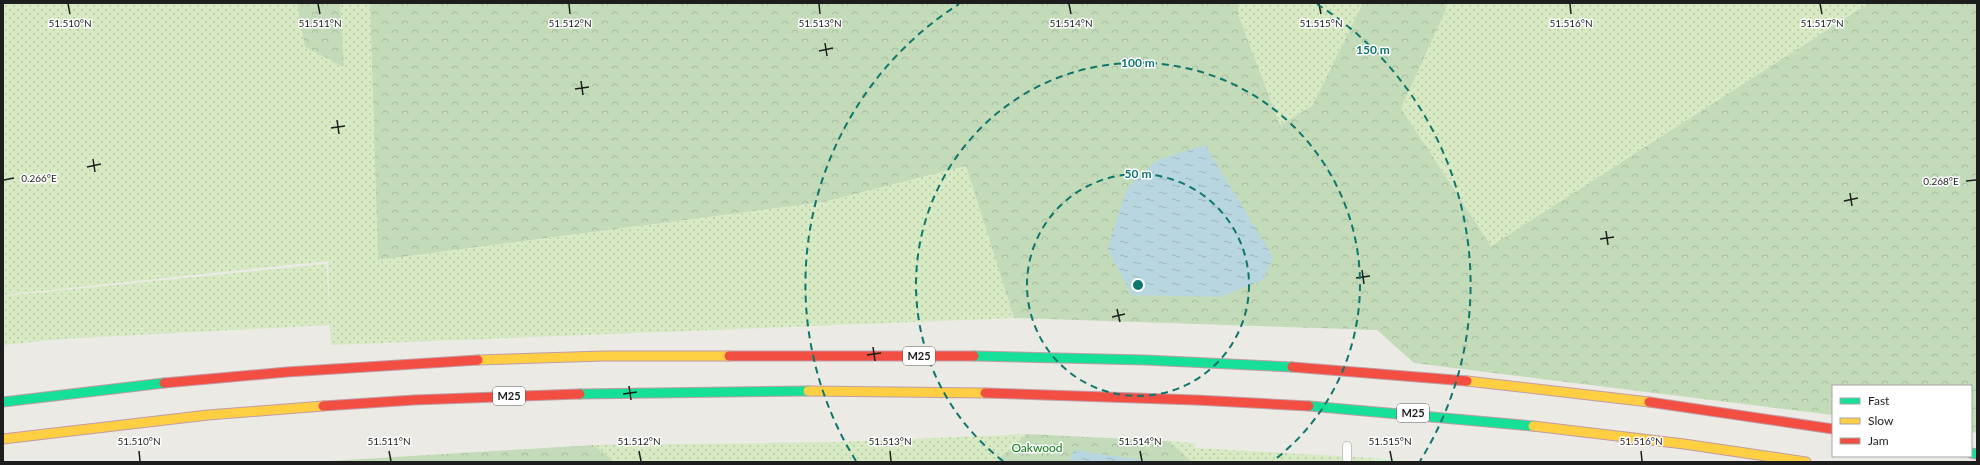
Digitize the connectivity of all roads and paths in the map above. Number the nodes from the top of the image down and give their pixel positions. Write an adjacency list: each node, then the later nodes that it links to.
1 (3, 402): 2 (highway, M25)
2 (1832, 429)
3 (3, 439): 6 (highway, M25)
4 (1347, 446): 5 (lane)
5 (1347, 462)
6 (1806, 462)

